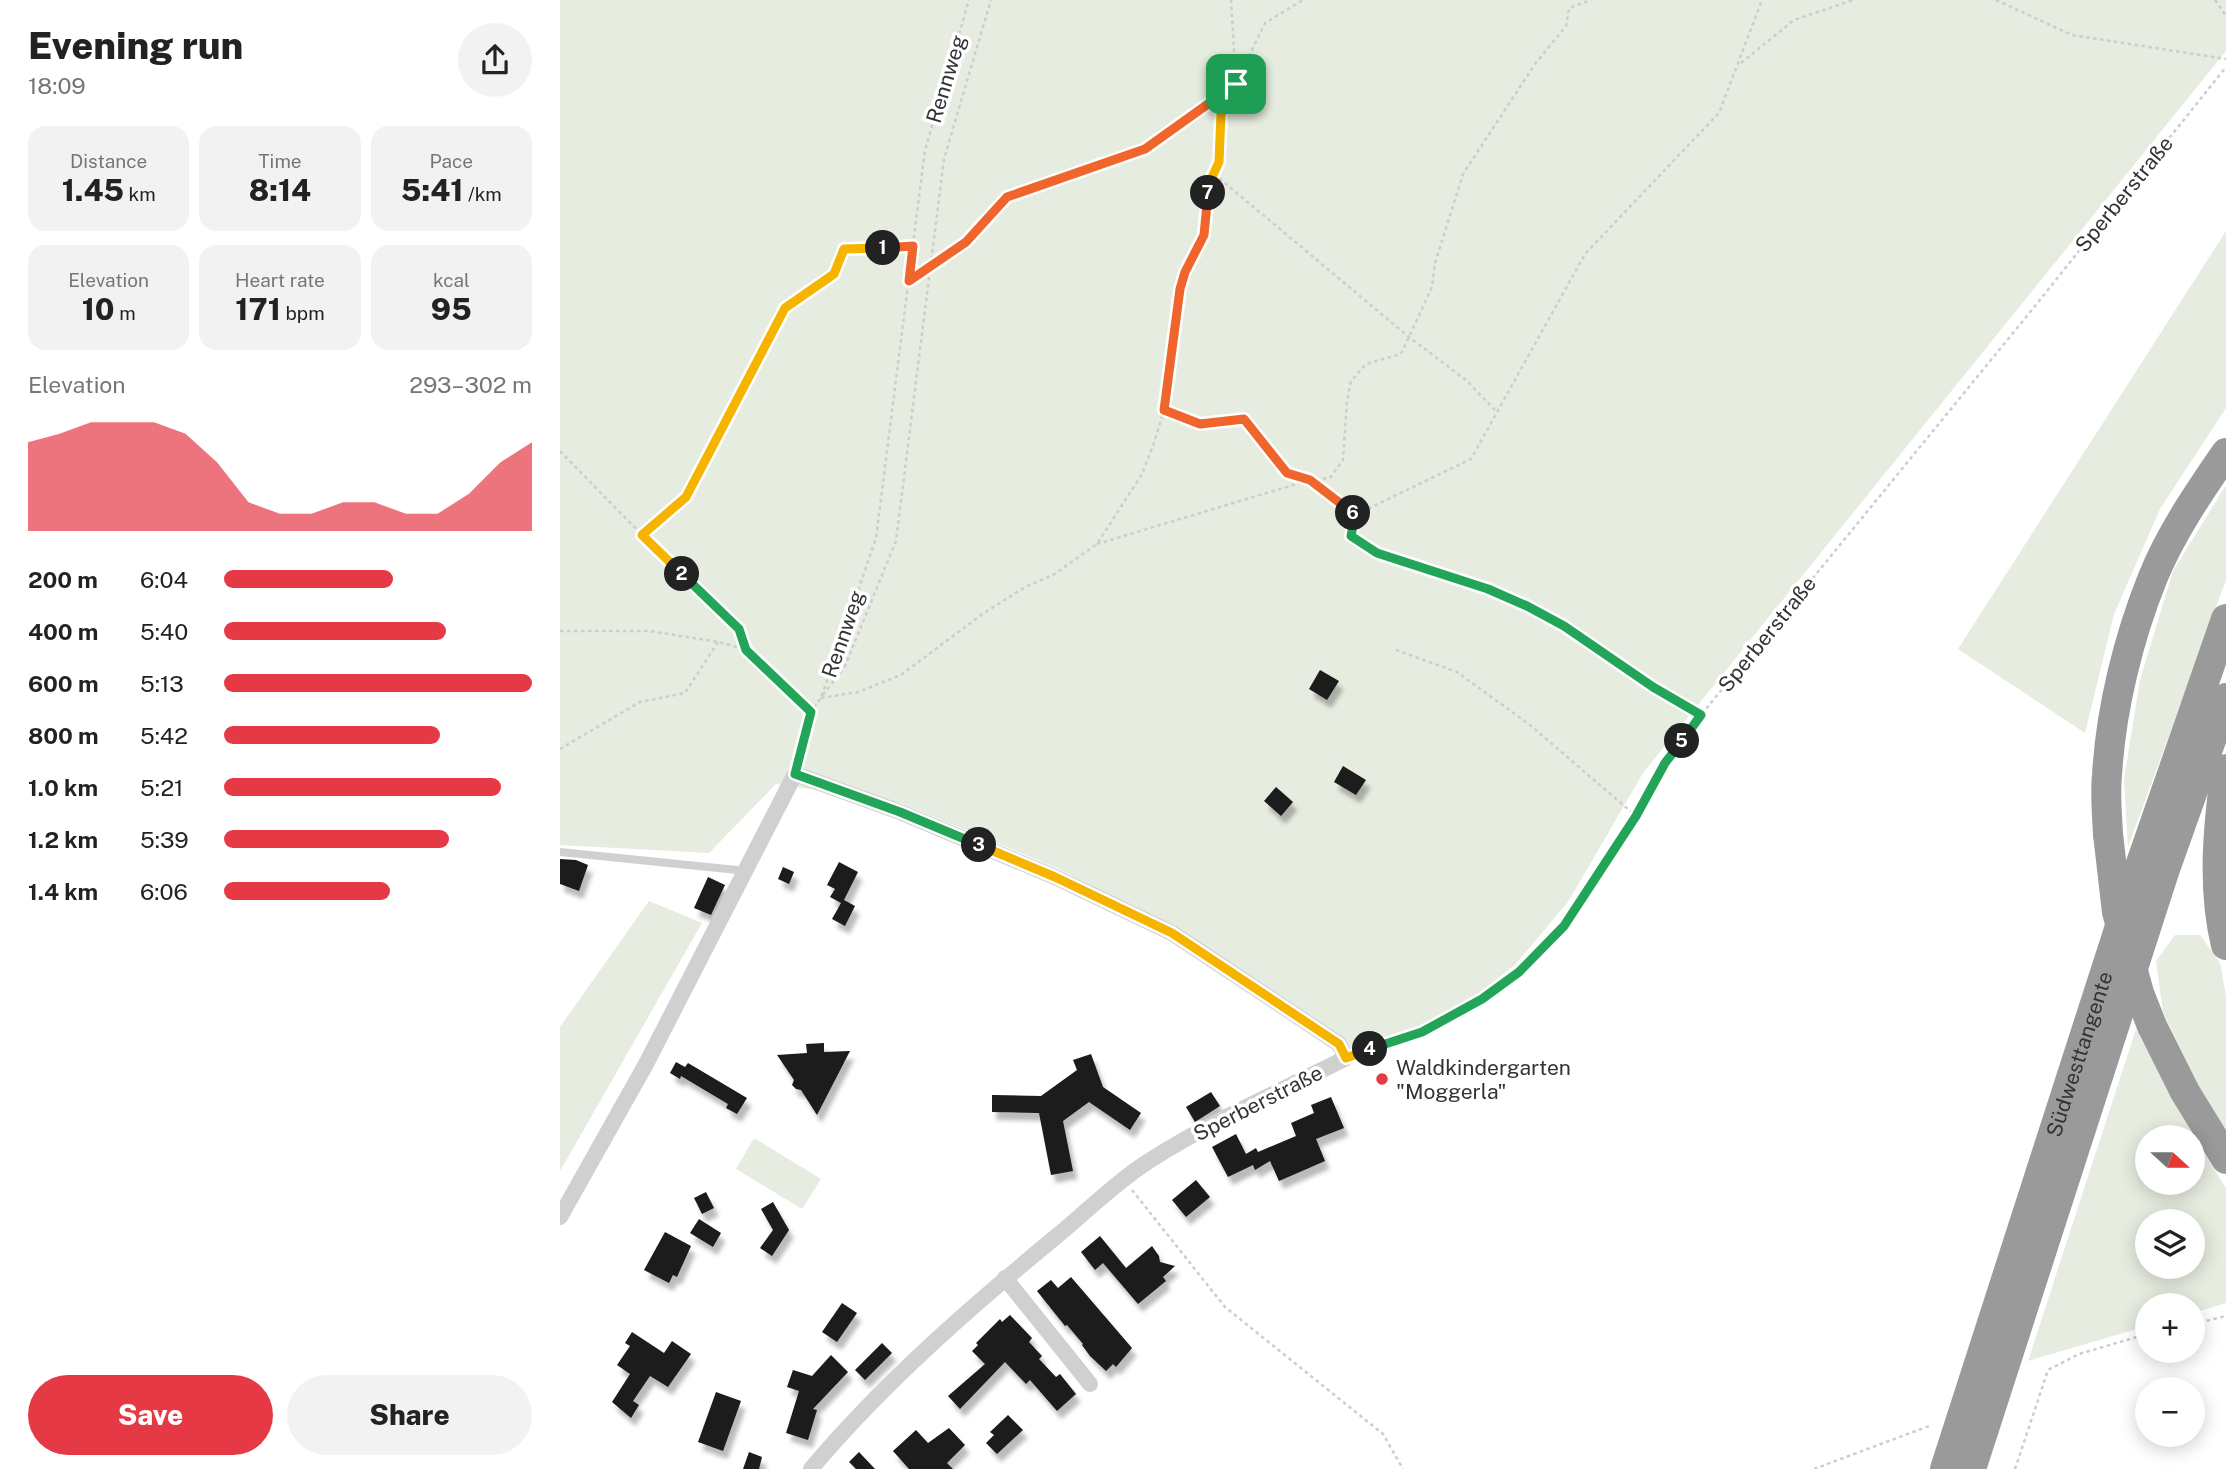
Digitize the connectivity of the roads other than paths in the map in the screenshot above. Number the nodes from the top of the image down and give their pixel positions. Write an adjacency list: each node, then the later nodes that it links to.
1 (2226, 453): 8 (highway, bridge)
2 (2222, 630): 13 (highway, Südwesttangente)
3 (2226, 698): 14 (highway, Südwesttangente)
4 (2226, 769): 7 (highway)
5 (560, 852): 6 (lane)
6 (747, 870): 9 (street); 10 (street, Sperberstraße)
7 (2226, 945)
8 (2226, 1159)
9 (560, 1217)
10 (1005, 1278): 11 (street); 12 (street, Sperberstraße)
11 (1090, 1384)
12 (811, 1469)
13 (1945, 1469)
14 (1971, 1469)

